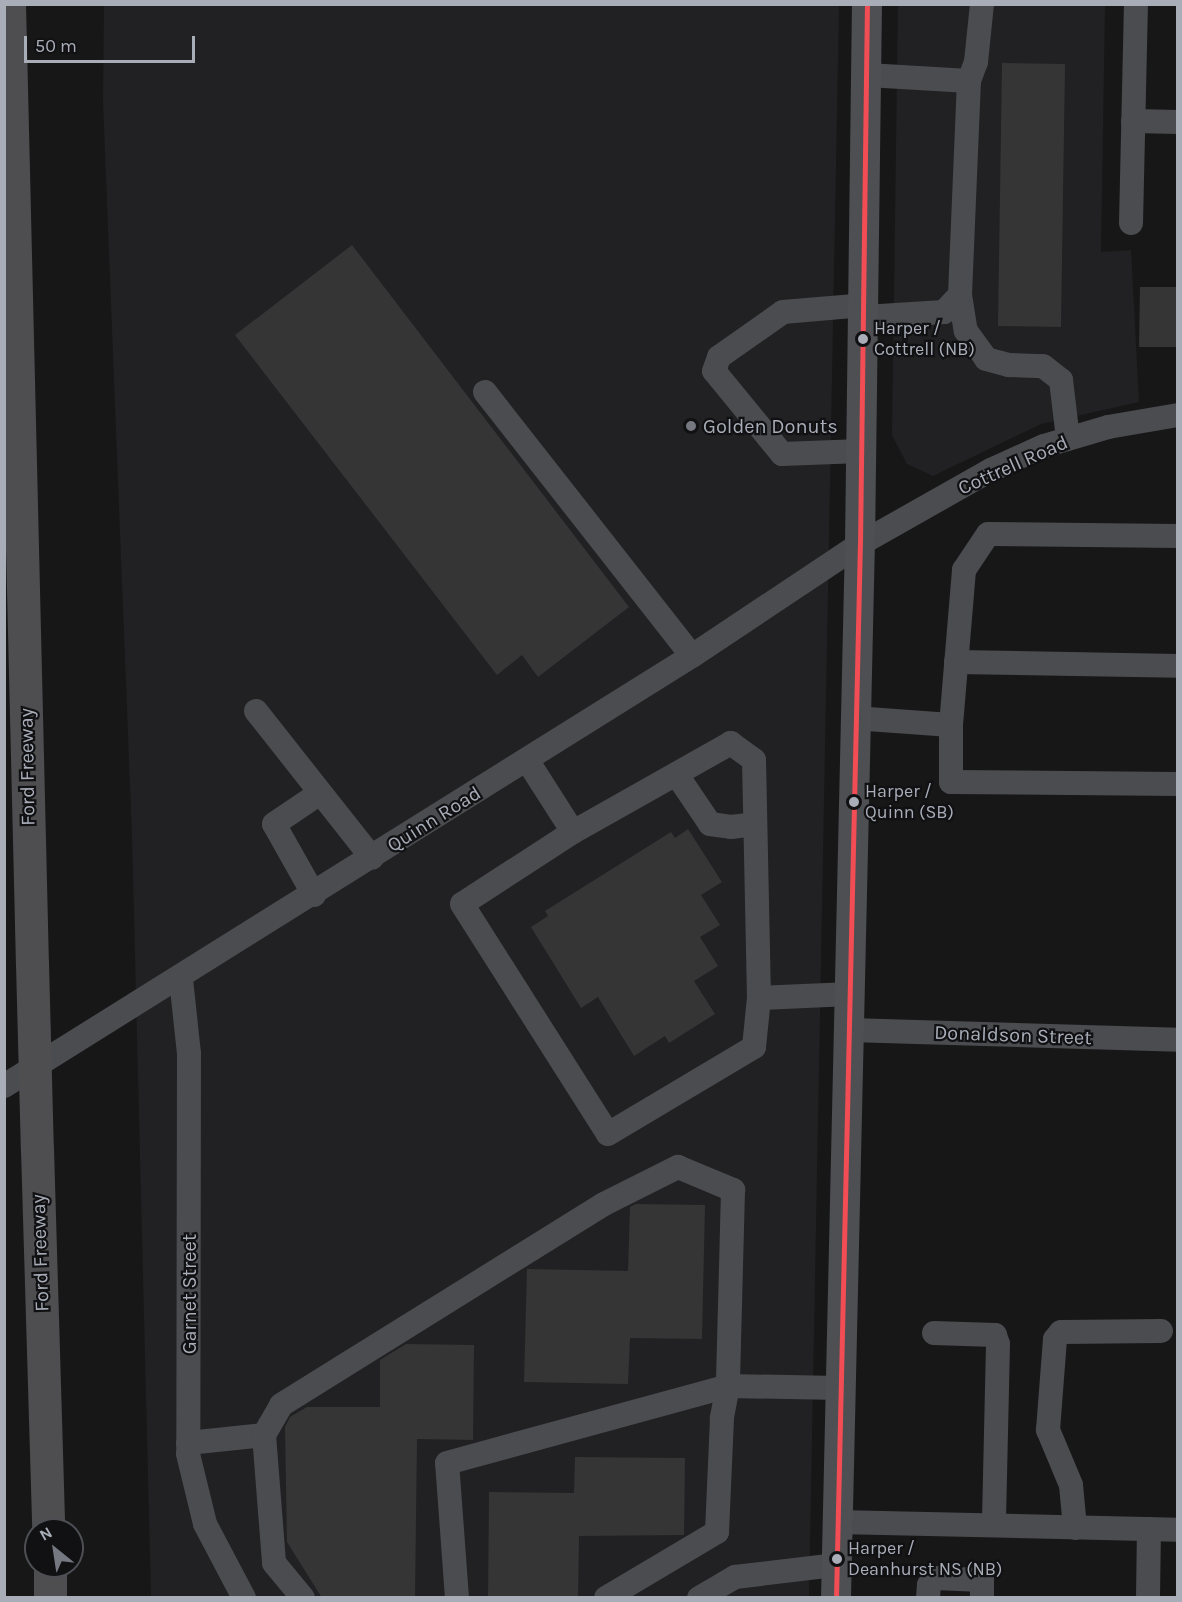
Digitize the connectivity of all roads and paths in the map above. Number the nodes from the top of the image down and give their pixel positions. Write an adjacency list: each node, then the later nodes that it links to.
1 (9, 4): 44 (highway, Ford Freeway, bridge)
2 (867, 4): 5 (main road)
3 (982, 4): 6 (street)
4 (1136, 4): 7 (street)
5 (867, 75): 6 (street); 11 (main road)
6 (969, 81): 10 (street)
7 (1133, 121): 8 (street); 9 (street)
8 (1178, 122)
9 (1131, 223)
10 (960, 295): 11 (street); 14 (street)
11 (864, 311): 15 (main road); 15 (street)
12 (485, 392): 18 (street)
13 (1178, 415): 14 (street, Cottrell Road)
14 (1068, 439): 17 (street, Cottrell Road)
15 (861, 451): 17 (main road)
16 (1178, 536): 19 (street)
17 (860, 544): 18 (street, Quinn Road); 22 (main road)
18 (692, 656): 24 (street, Quinn Road)
19 (956, 662): 20 (street); 23 (street)
20 (1178, 666)
21 (256, 711): 27 (street)
22 (854, 717): 23 (street); 33 (main road)
23 (951, 725): 26 (street)
24 (527, 760): 29 (street); 30 (street, Quinn Road)
25 (677, 775): 28 (street); 28 (street); 29 (street)
26 (1178, 784)
27 (320, 793): 30 (street); 31 (street)
28 (755, 824): 34 (street)
29 (573, 832): 34 (street)
30 (372, 858): 31 (street, Quinn Road)
31 (314, 895): 32 (street, Quinn Road)
32 (181, 979): 37 (street, Quinn Road); 43 (street, Garnet Street)
33 (850, 994): 34 (street); 35 (main road)
34 (759, 998)
35 (849, 1030): 36 (street, Donaldson Street); 41 (main road)
36 (1178, 1040)
37 (4, 1086)
38 (1161, 1330): 47 (street)
39 (934, 1333): 46 (street)
40 (728, 1386): 41 (street); 42 (street); 56 (street); 57 (street)
41 (840, 1388): 45 (main road)
42 (264, 1435): 43 (street); 55 (street)
43 (188, 1443): 54 (street, Garnet Street)
44 (48, 1518)
45 (837, 1522): 46 (street); 50 (main road)
46 (994, 1526): 47 (street)
47 (1075, 1528): 48 (street)
48 (1149, 1529): 49 (street); 62 (street)
49 (1178, 1530)
50 (836, 1565): 52 (street); 59 (main road)
51 (50, 1578): 53 (highway)
52 (736, 1587): 58 (street)
53 (50, 1598)
54 (244, 1598)
55 (303, 1598)
56 (457, 1598)
57 (606, 1598)
58 (699, 1598)
59 (836, 1598)
60 (928, 1598): 61 (street)
61 (982, 1598)
62 (1148, 1598)

